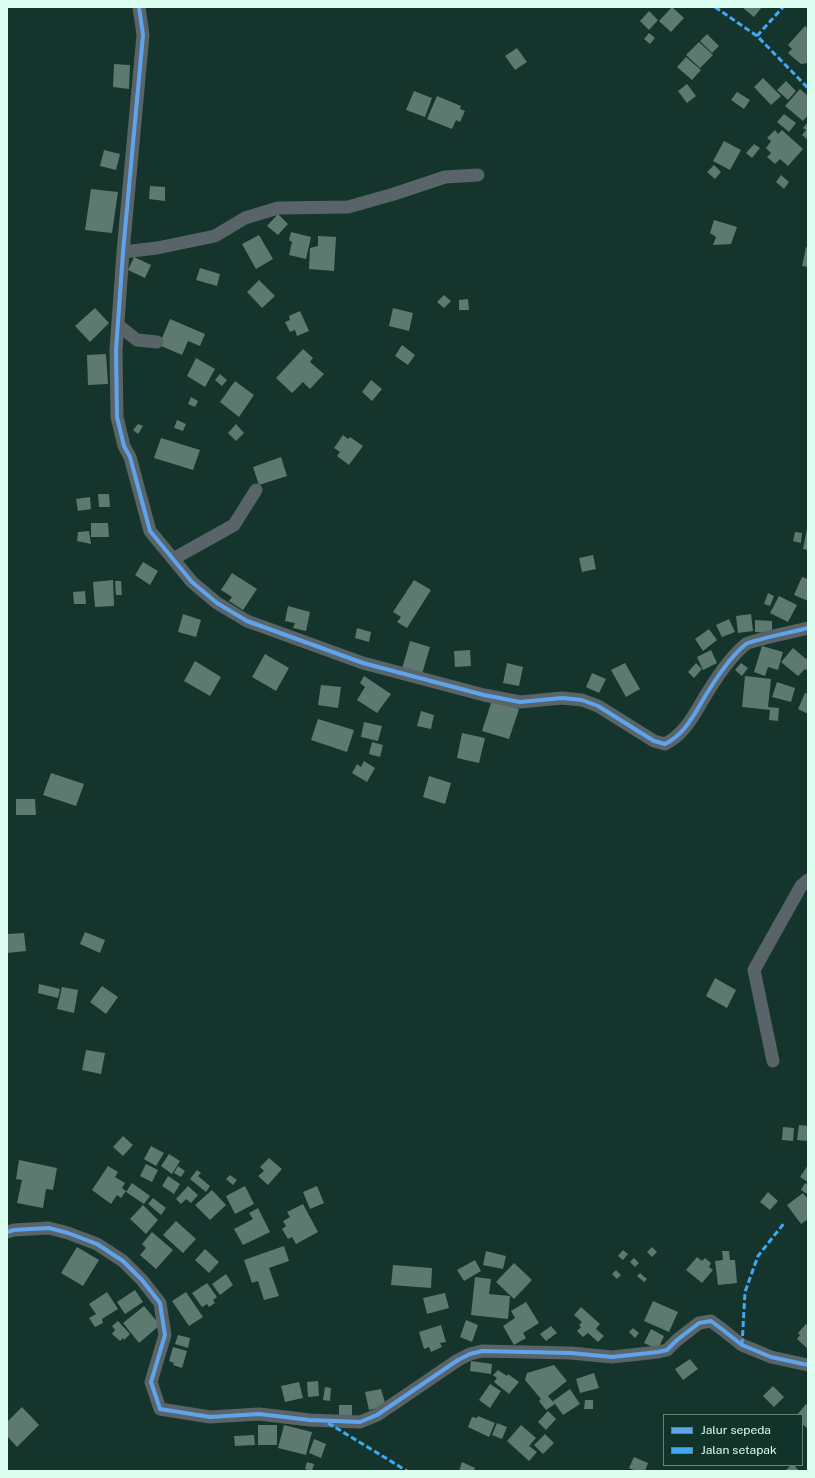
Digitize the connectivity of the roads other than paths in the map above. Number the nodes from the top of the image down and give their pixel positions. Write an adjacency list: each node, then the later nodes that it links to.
1 (139, 7): 3 (street)
2 (478, 175): 3 (street)
3 (122, 252): 4 (street)
4 (118, 326): 5 (street); 7 (street)
5 (157, 342)
6 (256, 490): 7 (street)
7 (173, 559): 8 (street)
8 (808, 628)
9 (808, 880): 10 (street)
10 (773, 1061)
11 (7, 1232): 12 (street)
12 (808, 1365)

